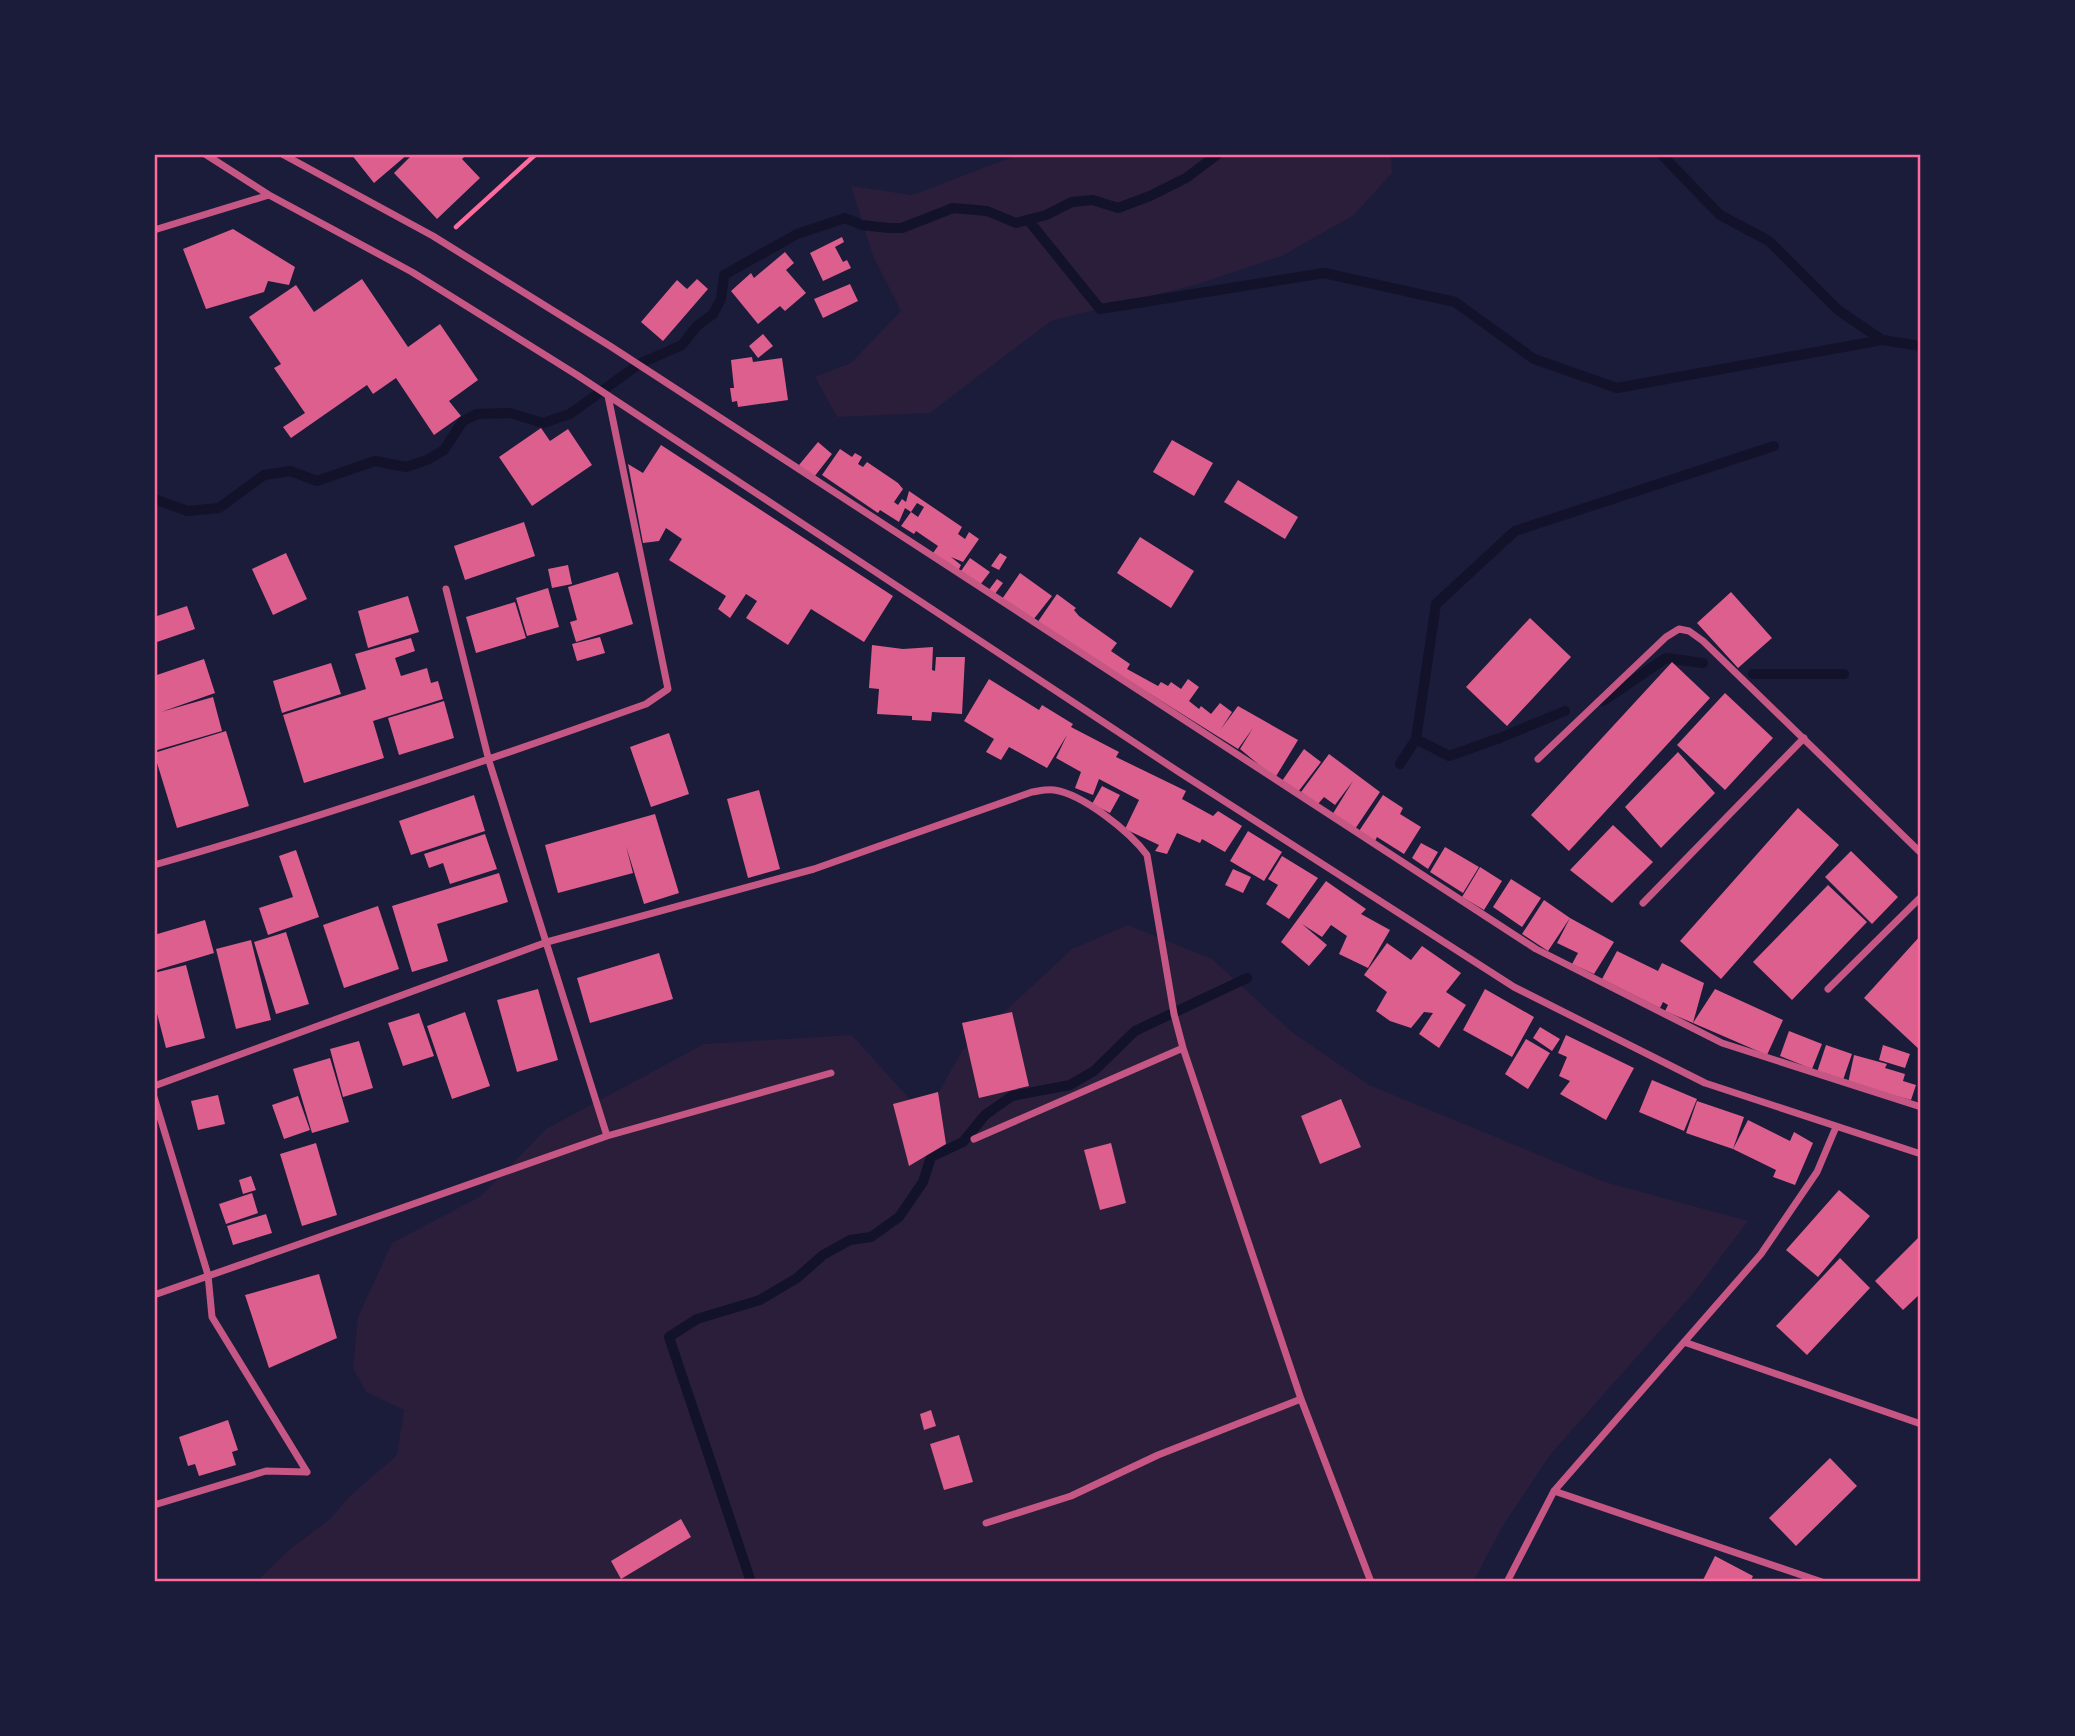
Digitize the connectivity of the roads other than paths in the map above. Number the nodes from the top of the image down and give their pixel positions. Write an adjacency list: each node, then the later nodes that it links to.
1 (205, 154): 3 (street)
2 (282, 154): 20 (street)
3 (269, 195): 4 (street); 5 (street)
4 (154, 230)
5 (608, 396): 9 (street); 21 (street)
6 (446, 589): 9 (street)
7 (1804, 738): 8 (street); 10 (street); 13 (street)
8 (1538, 759)
9 (489, 761): 11 (street); 14 (street)
10 (1921, 853)
11 (154, 865)
12 (1921, 897): 15 (street)
13 (1643, 903)
14 (547, 942): 16 (street); 18 (street); 22 (street)
15 (1828, 989)
16 (1184, 1048): 23 (street); 28 (street)
17 (831, 1073): 22 (street)
18 (154, 1086)
19 (154, 1097): 25 (street)
20 (1921, 1107)
21 (1836, 1127): 24 (street); 27 (street)
22 (607, 1136): 25 (street)
23 (974, 1139)
24 (1921, 1154)
25 (208, 1275): 26 (street); 31 (street)
26 (154, 1295)
27 (1684, 1342): 29 (street); 30 (street)
28 (1301, 1399): 32 (street); 33 (street)
29 (1921, 1424)
30 (1554, 1491): 34 (street); 35 (street)
31 (154, 1505)
32 (986, 1523)
33 (1371, 1582)
34 (1507, 1582)
35 (1822, 1582)

